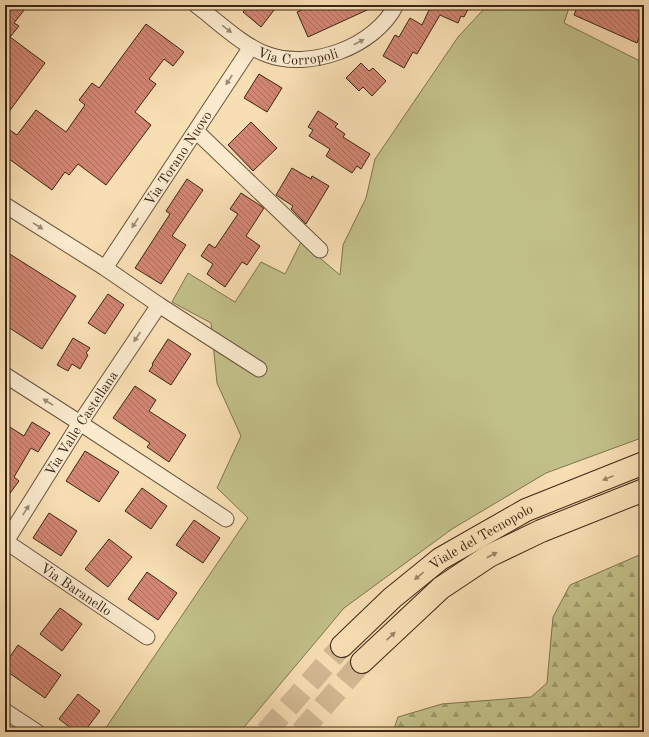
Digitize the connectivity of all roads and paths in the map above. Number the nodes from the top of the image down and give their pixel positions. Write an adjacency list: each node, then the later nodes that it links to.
1 (196, 5): 3 (street, Via Corropoli, one-way to 3)
2 (396, 5): 3 (street, Via Corropoli, one-way to 2)
3 (251, 47): 4 (street, Via Torano Nuovo, one-way to 4)
4 (196, 131): 6 (street); 7 (street, Via Torano Nuovo, one-way to 7)
5 (5, 205): 7 (street, one-way to 7)
6 (320, 250)
7 (105, 268): 8 (street)
8 (159, 305): 9 (street); 11 (street, Via Valle Castellana, one-way to 11)
9 (259, 369)
10 (5, 375): 11 (street, one-way to 10)
11 (80, 423): 14 (street); 15 (street, Via Valle Castellana, one-way to 11)
12 (644, 463): 17 (highway, Viale del Tecnopolo, one-way to 17)
13 (644, 490): 18 (highway, Viale del Tecnopolo, one-way to 13)
14 (226, 519)
15 (5, 542): 16 (street, Via Baranello)
16 (147, 637)
17 (342, 646)
18 (362, 662)
19 (5, 711): 20 (street)
20 (37, 732)

